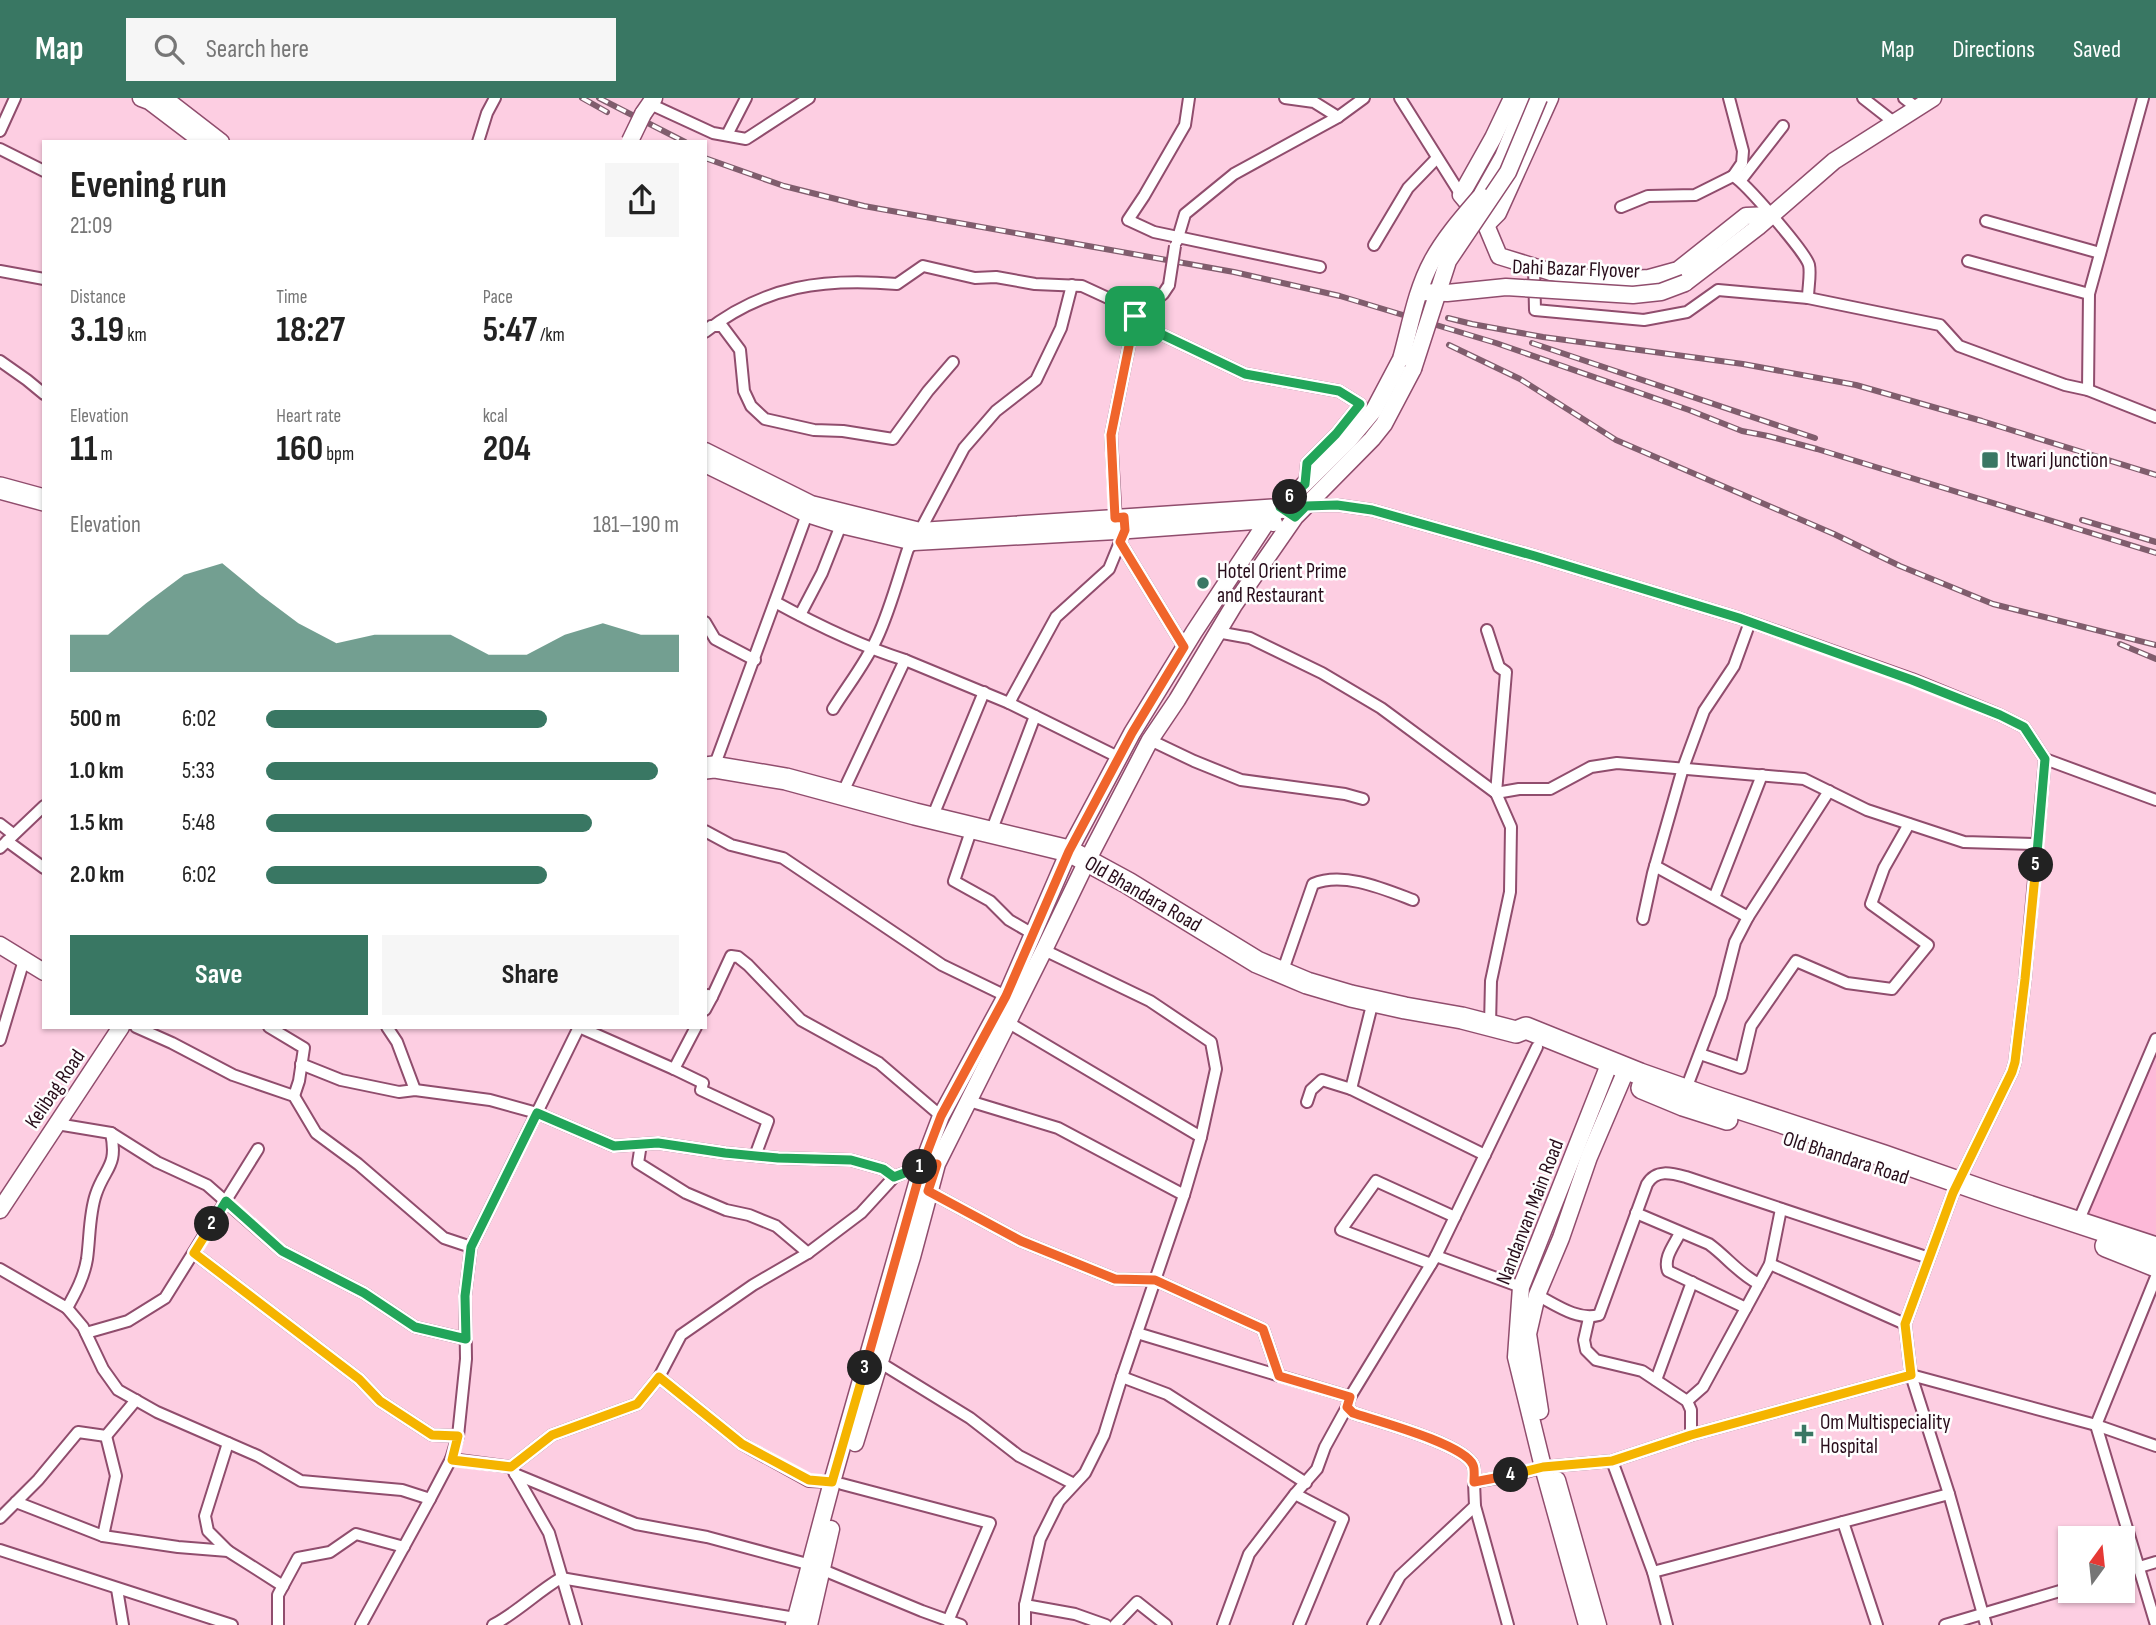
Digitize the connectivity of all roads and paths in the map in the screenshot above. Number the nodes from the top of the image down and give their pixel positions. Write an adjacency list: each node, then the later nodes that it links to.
1 (15, 98): 23 (street)
2 (495, 98): 27 (street)
3 (746, 98): 24 (street)
4 (810, 98): 24 (street)
5 (1189, 98): 38 (street)
6 (1285, 98): 20 (street)
7 (1364, 98): 20 (street)
8 (1400, 98): 30 (street)
9 (1512, 98): 33 (main road)
10 (1527, 98): 47 (main road, bridge)
11 (1539, 98): 48 (main road, bridge)
12 (1550, 98): 37 (main road)
13 (1729, 98): 32 (street)
14 (1863, 98): 21 (street)
15 (1933, 98): 18 (main road, Dahi Bazar Flyover)
16 (2143, 98): 40 (street)
17 (151, 99): 25 (main road); 26 (main road)
18 (1911, 103): 21 (main road, Dahi Bazar Flyover)
19 (649, 106): 24 (street); 28 (main road, bridge)
20 (1338, 117): 38 (street)
21 (1895, 123): 35 (main road, Dahi Bazar Flyover)
22 (1783, 126): 32 (street)
23 (0, 131)
24 (727, 135)
25 (201, 140)
26 (218, 140)
27 (479, 140)
28 (631, 140)
29 (0, 149): 31 (street)
30 (1437, 158): 33 (street); 39 (street)
31 (42, 170)
32 (1737, 178): 34 (street); 35 (street)
33 (1461, 195): 37 (main road)
34 (1621, 206)
35 (1772, 215): 43 (main road); 48 (main road, Dahi Bazar Flyover, bridge); 50 (street)
36 (1986, 221): 40 (street)
37 (1486, 225): 43 (main road)
38 (1177, 241): 42 (street); 51 (street, bridge)
39 (1374, 245)
40 (2100, 253): 49 (street)
41 (1968, 261): 49 (street)
42 (1320, 267)
43 (1534, 267): 50 (street)
44 (0, 271): 45 (street)
45 (42, 279)
46 (1072, 285): 51 (street); 52 (street); 69 (street)
47 (1421, 292): 48 (main road, Dahi Bazar Flyover, bridge); 60 (main road, bridge)
48 (1438, 292): 65 (main road, bridge)
49 (2090, 294): 55 (street)
50 (1808, 298): 55 (street)
51 (1135, 316): 60 (street); 68 (street)
52 (707, 328): 54 (street)
53 (0, 361): 56 (street)
54 (953, 362)
55 (2088, 390): 57 (street)
56 (42, 392)
57 (2156, 416)
58 (707, 453): 64 (main road)
59 (707, 465): 64 (main road)
60 (1305, 484): 63 (main road)
61 (0, 488): 62 (highway)
62 (42, 499)
63 (1280, 507): 65 (main road); 67 (main road); 68 (main road)
64 (809, 509): 66 (main road); 70 (street)
65 (1296, 518): 67 (main road); 72 (street); 75 (main road)
66 (843, 519): 69 (main road); 71 (street)
67 (1268, 520): 68 (main road); 78 (main road)
68 (1120, 528): 69 (main road); 78 (street); 83 (street)
69 (917, 537): 79 (street)
70 (775, 602): 71 (street); 80 (street)
71 (800, 615): 79 (street)
72 (1750, 622): 88 (street); 90 (street)
73 (707, 625): 76 (street)
74 (1487, 630): 93 (street)
75 (1217, 632): 86 (main road); 93 (street)
76 (715, 639): 77 (street); 80 (street)
77 (707, 645)
78 (1184, 647): 87 (main road)
79 (872, 649): 81 (street); 84 (street)
80 (755, 660): 89 (street)
81 (905, 660): 82 (street); 94 (street)
82 (984, 692): 83 (street); 98 (street)
83 (1009, 703): 85 (street)
84 (833, 709)
85 (1035, 716): 87 (street); 101 (street)
86 (1150, 740): 95 (street); 105 (main road)
87 (1118, 757): 105 (main road)
88 (2045, 759): 96 (street); 104 (street)
89 (710, 768): 94 (highway, Old Bhandara Road)
90 (1682, 768): 91 (street); 93 (street); 107 (street)
91 (1762, 775): 92 (street); 108 (street)
92 (1829, 791): 100 (street); 110 (street)
93 (1496, 793): 122 (street)
94 (842, 794): 98 (highway, Old Bhandara Road)
95 (1363, 799)
96 (2156, 800)
97 (42, 808): 103 (street)
98 (932, 818): 101 (highway, Old Bhandara Road)
99 (0, 824): 103 (street)
100 (1909, 824): 104 (street); 133 (street)
101 (982, 830): 105 (highway, Old Bhandara Road); 112 (street)
102 (707, 832): 119 (street)
103 (7, 841): 106 (street)
104 (2038, 844): 154 (street)
105 (1078, 856): 112 (main road); 114 (main road); 117 (highway, Old Bhandara Road)
106 (42, 866)
107 (1655, 866): 108 (street); 111 (street)
108 (1714, 898): 110 (street)
109 (1413, 900): 117 (street)
110 (1748, 917): 133 (street)
111 (1643, 919)
112 (1033, 934): 119 (main road)
113 (0, 945): 115 (main road)
114 (1044, 950): 121 (main road); 147 (street)
115 (24, 960): 116 (main road); 131 (street)
116 (42, 971)
117 (1282, 973): 120 (highway, Old Bhandara Road)
118 (709, 996): 144 (street)
119 (1006, 996): 144 (main road)
120 (1373, 1001): 122 (highway, Old Bhandara Road); 137 (street)
121 (1009, 1023): 141 (main road); 147 (street)
122 (1490, 1025): 132 (highway, Old Bhandara Road)
123 (120, 1029): 145 (main road, Kelibag Road)
124 (140, 1029): 140 (street)
125 (273, 1029): 134 (street)
126 (388, 1029): 139 (street)
127 (578, 1029): 143 (street)
128 (584, 1029): 135 (street)
129 (695, 1029): 135 (street)
130 (2156, 1039): 162 (street)
131 (0, 1040)
132 (1540, 1041): 136 (highway, Old Bhandara Road); 150 (street)
133 (1700, 1054): 138 (street)
134 (302, 1065): 139 (street); 140 (street)
135 (674, 1069): 151 (street)
136 (1616, 1071): 138 (highway); 154 (highway, Old Bhandara Road); 177 (main road, Nandanvan Main Road); 178 (main road)
137 (1351, 1089): 142 (street); 150 (street)
138 (1686, 1089): 154 (highway)
139 (415, 1090): 143 (street)
140 (293, 1096): 164 (street)
141 (970, 1101): 152 (main road); 156 (street)
142 (1307, 1102)
143 (537, 1113): 148 (street); 164 (street)
144 (941, 1116): 152 (main road)
145 (57, 1124): 146 (street); 159 (main road, Kelibag Road)
146 (111, 1133): 157 (street); 179 (street)
147 (1201, 1137): 156 (street)
148 (641, 1144): 151 (street); 167 (street)
149 (258, 1149): 157 (street)
150 (1485, 1154): 161 (street)
151 (755, 1156): 153 (street)
152 (930, 1165): 153 (street); 155 (main road); 207 (main road)
153 (894, 1177): 167 (street)
154 (1956, 1188): 162 (highway); 168 (street); 171 (highway, Old Bhandara Road)
155 (928, 1191): 174 (street); 186 (main road)
156 (1184, 1195): 174 (street)
157 (226, 1201): 166 (street); 185 (street)
158 (1781, 1209): 160 (street); 168 (street); 170 (street)
159 (0, 1210)
160 (1636, 1213): 163 (street); 181 (street)
161 (1455, 1217): 169 (street); 169 (street)
162 (2078, 1222): 165 (highway)
163 (1680, 1233): 175 (street); 176 (street)
164 (471, 1247): 185 (street)
165 (2156, 1248)
166 (194, 1253): 183 (street); 198 (street)
167 (808, 1253): 189 (street)
168 (1929, 1258): 182 (street)
169 (1434, 1260): 177 (street); 194 (street)
170 (1770, 1264): 176 (street); 182 (street)
171 (2156, 1266)
172 (0, 1269): 179 (street)
173 (2156, 1277): 195 (street)
174 (1155, 1280): 184 (street); 188 (street)
175 (1692, 1282): 180 (street); 191 (street)
176 (1759, 1284): 180 (street)
177 (1521, 1287): 203 (main road, Nandanvan Main Road)
178 (1537, 1295): 181 (street); 203 (main road)
179 (67, 1308): 183 (street)
180 (1746, 1308): 193 (street)
181 (1589, 1318): 191 (street)
182 (1905, 1324): 187 (street)
183 (86, 1333): 192 (street)
184 (1137, 1333): 188 (street); 190 (street)
185 (466, 1339): 198 (street)
186 (878, 1362): 207 (main road); 208 (street)
187 (1911, 1375): 195 (street); 196 (street); 210 (street)
188 (1279, 1376): 194 (street)
189 (659, 1377): 204 (street); 207 (street)
190 (1122, 1377): 205 (street); 208 (street)
191 (1656, 1380): 193 (street)
192 (136, 1401): 197 (street); 199 (street)
193 (1688, 1401): 196 (street)
194 (1348, 1402): 205 (street); 206 (street)
195 (2096, 1425): 200 (street); 222 (street)
196 (1691, 1435): 202 (street)
197 (106, 1436): 212 (street); 216 (street)
198 (458, 1436): 201 (street)
199 (228, 1443): 211 (street); 219 (street)
200 (2156, 1446)
201 (452, 1460): 204 (street); 211 (street)
202 (1612, 1461): 203 (street); 224 (street)
203 (1548, 1467): 206 (street); 248 (main road, Nandanvan Main Road); 249 (main road)
204 (513, 1471): 221 (street); 225 (street)
205 (1306, 1482): 209 (street)
206 (1474, 1482): 213 (street)
207 (837, 1483): 221 (main road); 230 (street)
208 (1074, 1484): 229 (street)
209 (1295, 1494): 244 (street); 245 (street)
210 (1949, 1494): 215 (street); 231 (street)
211 (430, 1499): 217 (street)
212 (16, 1502): 214 (street); 216 (street)
213 (1475, 1506): 246 (street); 247 (street)
214 (0, 1518)
215 (1843, 1522): 224 (street); 251 (street)
216 (103, 1536): 219 (street)
217 (404, 1547): 226 (street); 236 (street)
218 (0, 1550): 227 (street)
219 (228, 1550): 226 (street)
220 (2156, 1562): 222 (street)
221 (817, 1567): 230 (street); 232 (main road)
222 (2139, 1568): 223 (street); 253 (street)
223 (2135, 1569)
224 (1653, 1572): 250 (street)
225 (561, 1578): 232 (street); 237 (street); 238 (street)
226 (283, 1586): 235 (street)
227 (117, 1589): 233 (street); 234 (street)
228 (2058, 1592): 231 (street)
229 (1025, 1605): 240 (street); 241 (street)
230 (948, 1620): 239 (street)
231 (1984, 1620): 252 (street)
232 (799, 1623)
233 (123, 1625)
234 (232, 1625)
235 (278, 1625)
236 (361, 1625)
237 (493, 1625)
238 (576, 1625)
239 (961, 1625)
240 (1025, 1625)
241 (1106, 1625)
242 (1115, 1625): 243 (street)
243 (1166, 1625)
244 (1223, 1625)
245 (1299, 1625)
246 (1373, 1625)
247 (1508, 1625)
248 (1587, 1625)
249 (1598, 1625)
250 (1667, 1625)
251 (1877, 1625)
252 (1945, 1625)
253 (2156, 1625)

